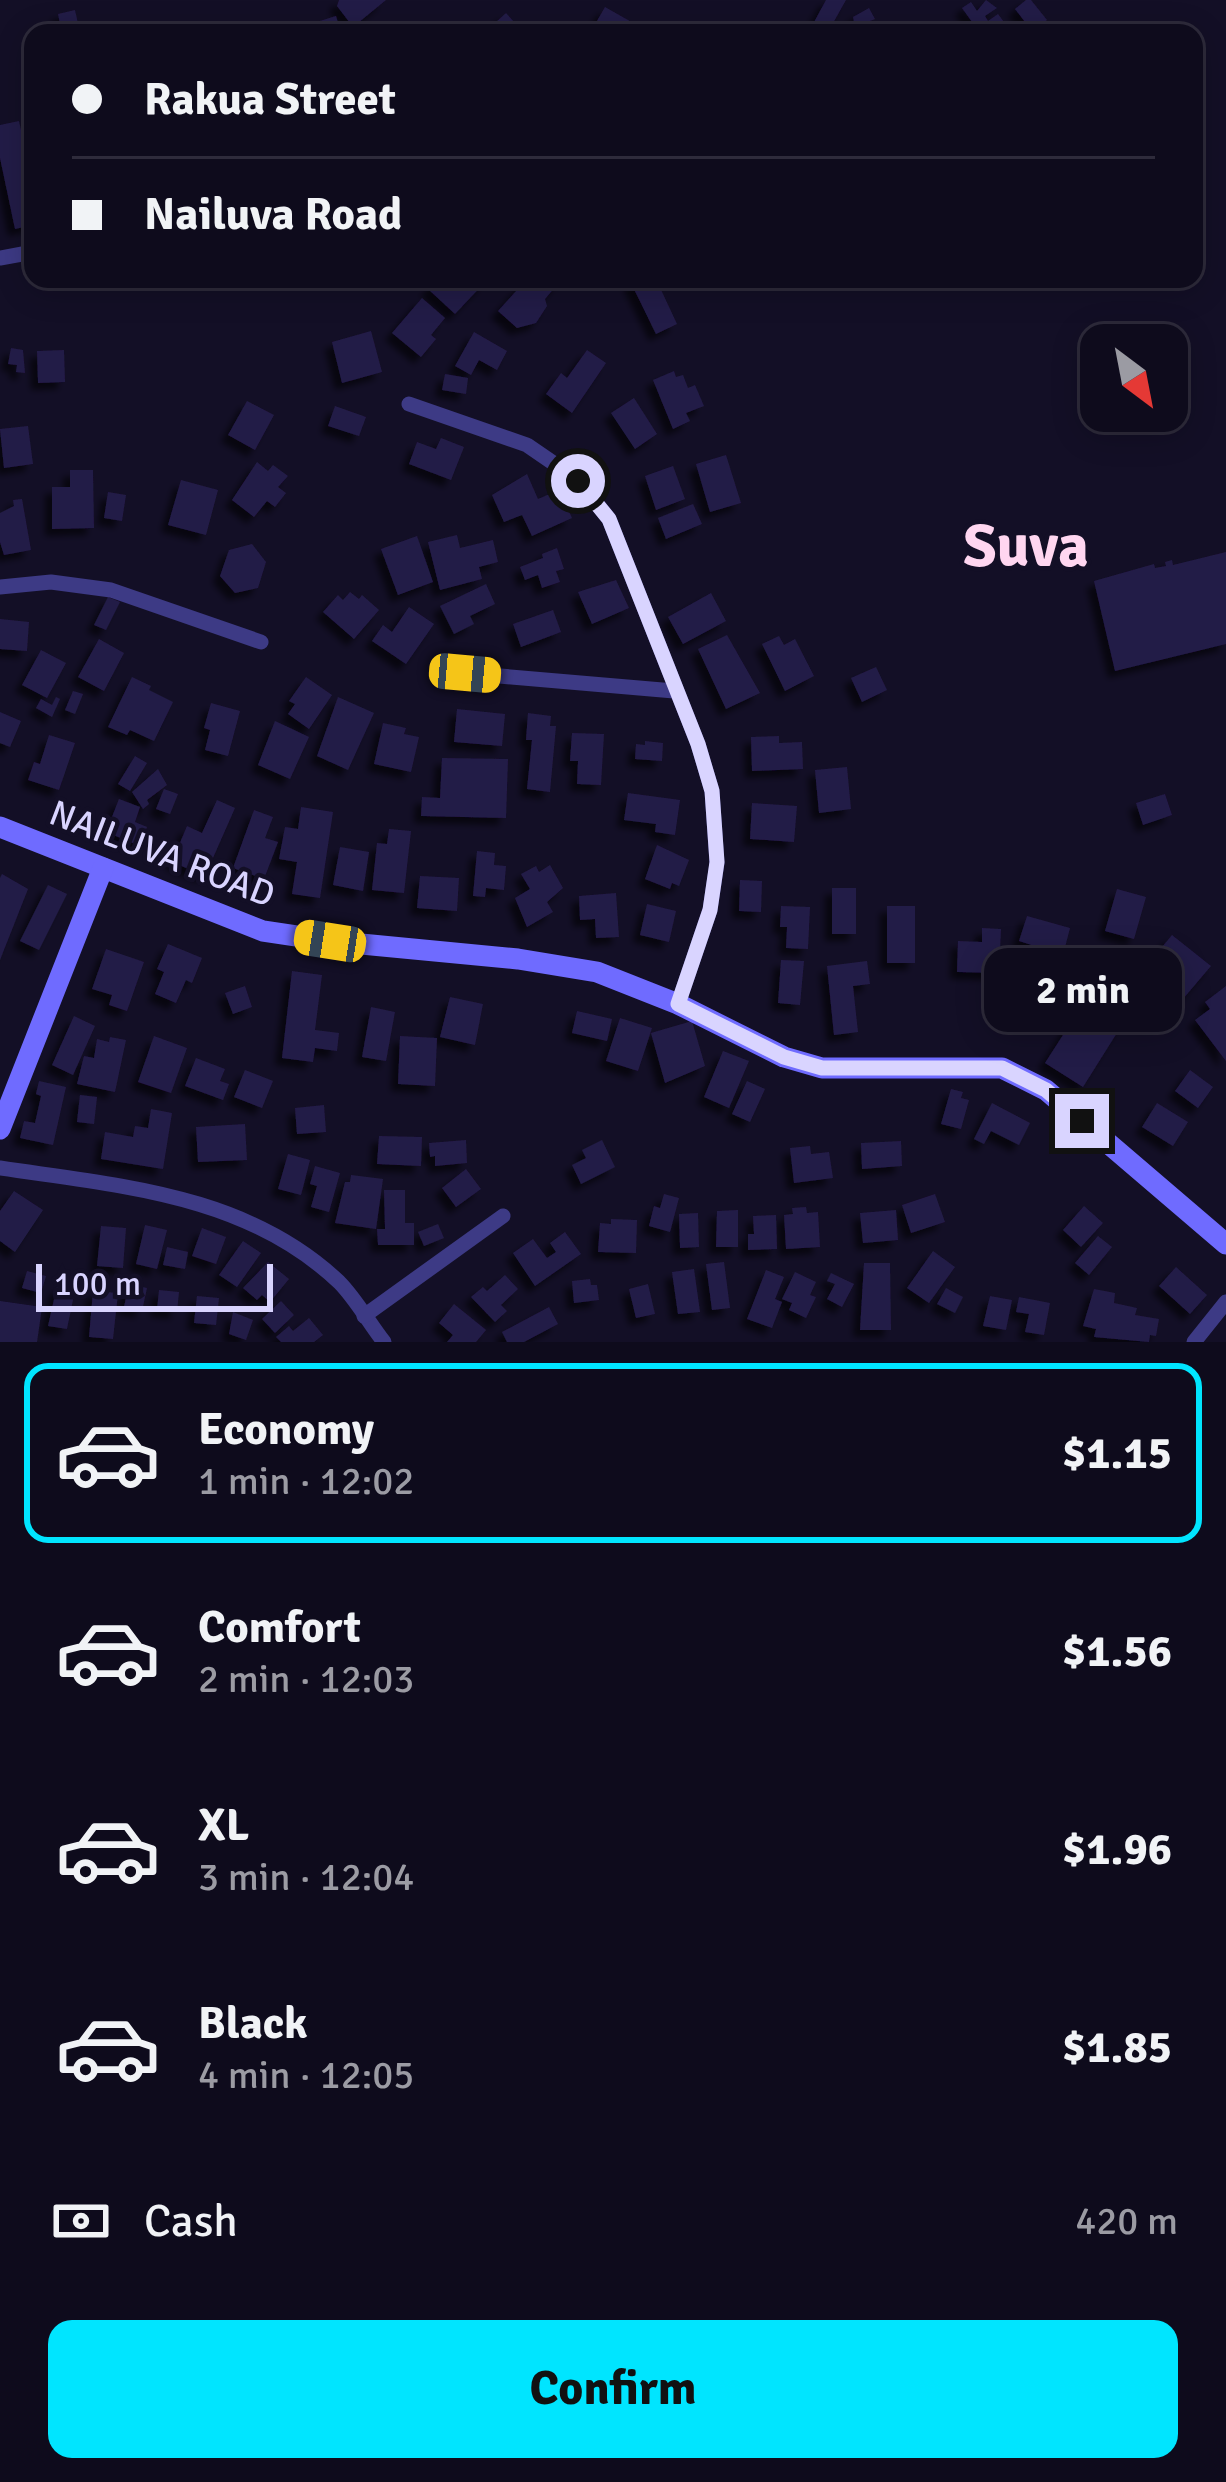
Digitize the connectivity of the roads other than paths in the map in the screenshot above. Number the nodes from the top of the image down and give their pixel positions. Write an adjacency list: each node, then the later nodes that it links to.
1 (410, 404): 5 (street)
2 (0, 587): 3 (street)
3 (261, 642)
4 (465, 673): 5 (street)
5 (674, 691): 8 (street)
6 (0, 827): 7 (main road, NAILUVA ROAD)
7 (103, 868): 8 (main road, NAILUVA ROAD); 9 (main road)
8 (678, 1004): 13 (main road, NAILUVA ROAD)
9 (9, 1084): 10 (main road)
10 (0, 1128)
11 (0, 1168): 15 (street)
12 (503, 1216): 15 (street)
13 (1226, 1244)
14 (1226, 1302): 17 (street)
15 (364, 1316): 16 (street)
16 (383, 1342)
17 (1194, 1342)

